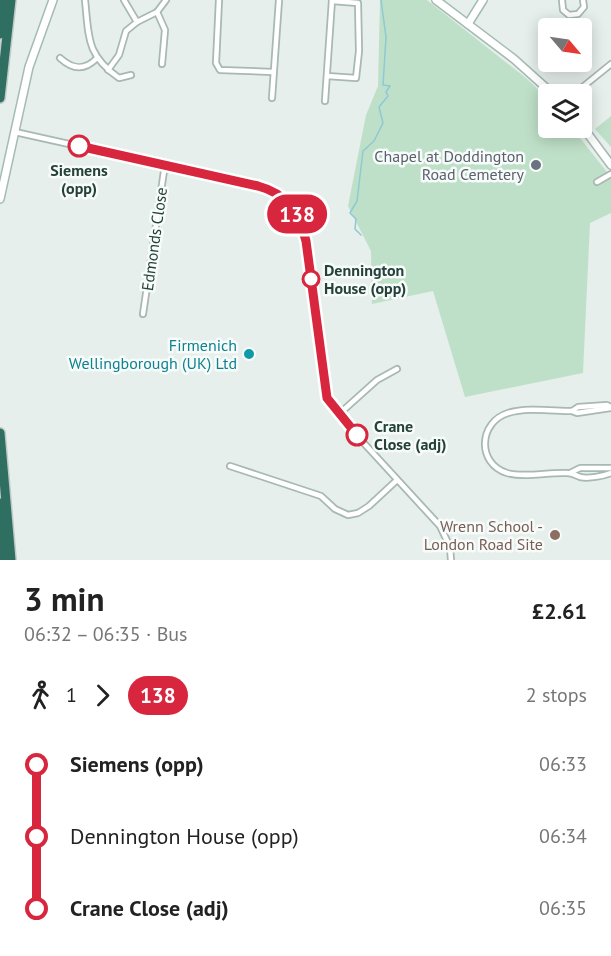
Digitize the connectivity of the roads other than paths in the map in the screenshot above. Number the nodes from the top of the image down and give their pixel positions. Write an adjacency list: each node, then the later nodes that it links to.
1 (3, 0): 17 (highway)
2 (11, 0): 28 (highway)
3 (53, 0): 31 (street)
4 (85, 0): 19 (street)
5 (124, 0): 15 (street)
6 (166, 0): 14 (street)
7 (219, 0): 23 (street)
8 (279, 0): 23 (street)
9 (436, 0): 16 (street)
10 (483, 0): 16 (street)
11 (562, 0): 12 (street)
12 (583, 0)
13 (332, 1): 25 (street); 25 (street)
14 (157, 12): 15 (street); 20 (street)
15 (137, 22): 22 (street)
16 (468, 24): 26 (street)
17 (0, 34)
18 (60, 58): 19 (street)
19 (96, 59): 22 (street)
20 (162, 64)
21 (611, 64): 27 (street)
22 (108, 70): 24 (street)
23 (273, 72): 29 (street)
24 (131, 75)
25 (327, 76): 30 (street)
26 (542, 84)
27 (586, 84)
28 (0, 97)
29 (272, 98)
30 (325, 101)
31 (15, 132): 33 (street); 37 (street)
32 (591, 138): 34 (street)
33 (165, 164): 38 (street, Edmonds Close); 41 (street)
34 (611, 165)
35 (611, 174): 36 (street)
36 (597, 182)
37 (0, 199)
38 (143, 314)
39 (397, 369): 41 (street)
40 (611, 408): 45 (street)
41 (339, 415): 47 (street)
42 (0, 433): 50 (highway)
43 (230, 466): 47 (street)
44 (611, 468): 45 (street)
45 (570, 473): 46 (street)
46 (611, 473)
47 (397, 480): 51 (street)
48 (0, 503): 49 (highway)
49 (4, 560)
50 (11, 560)
51 (451, 560)

